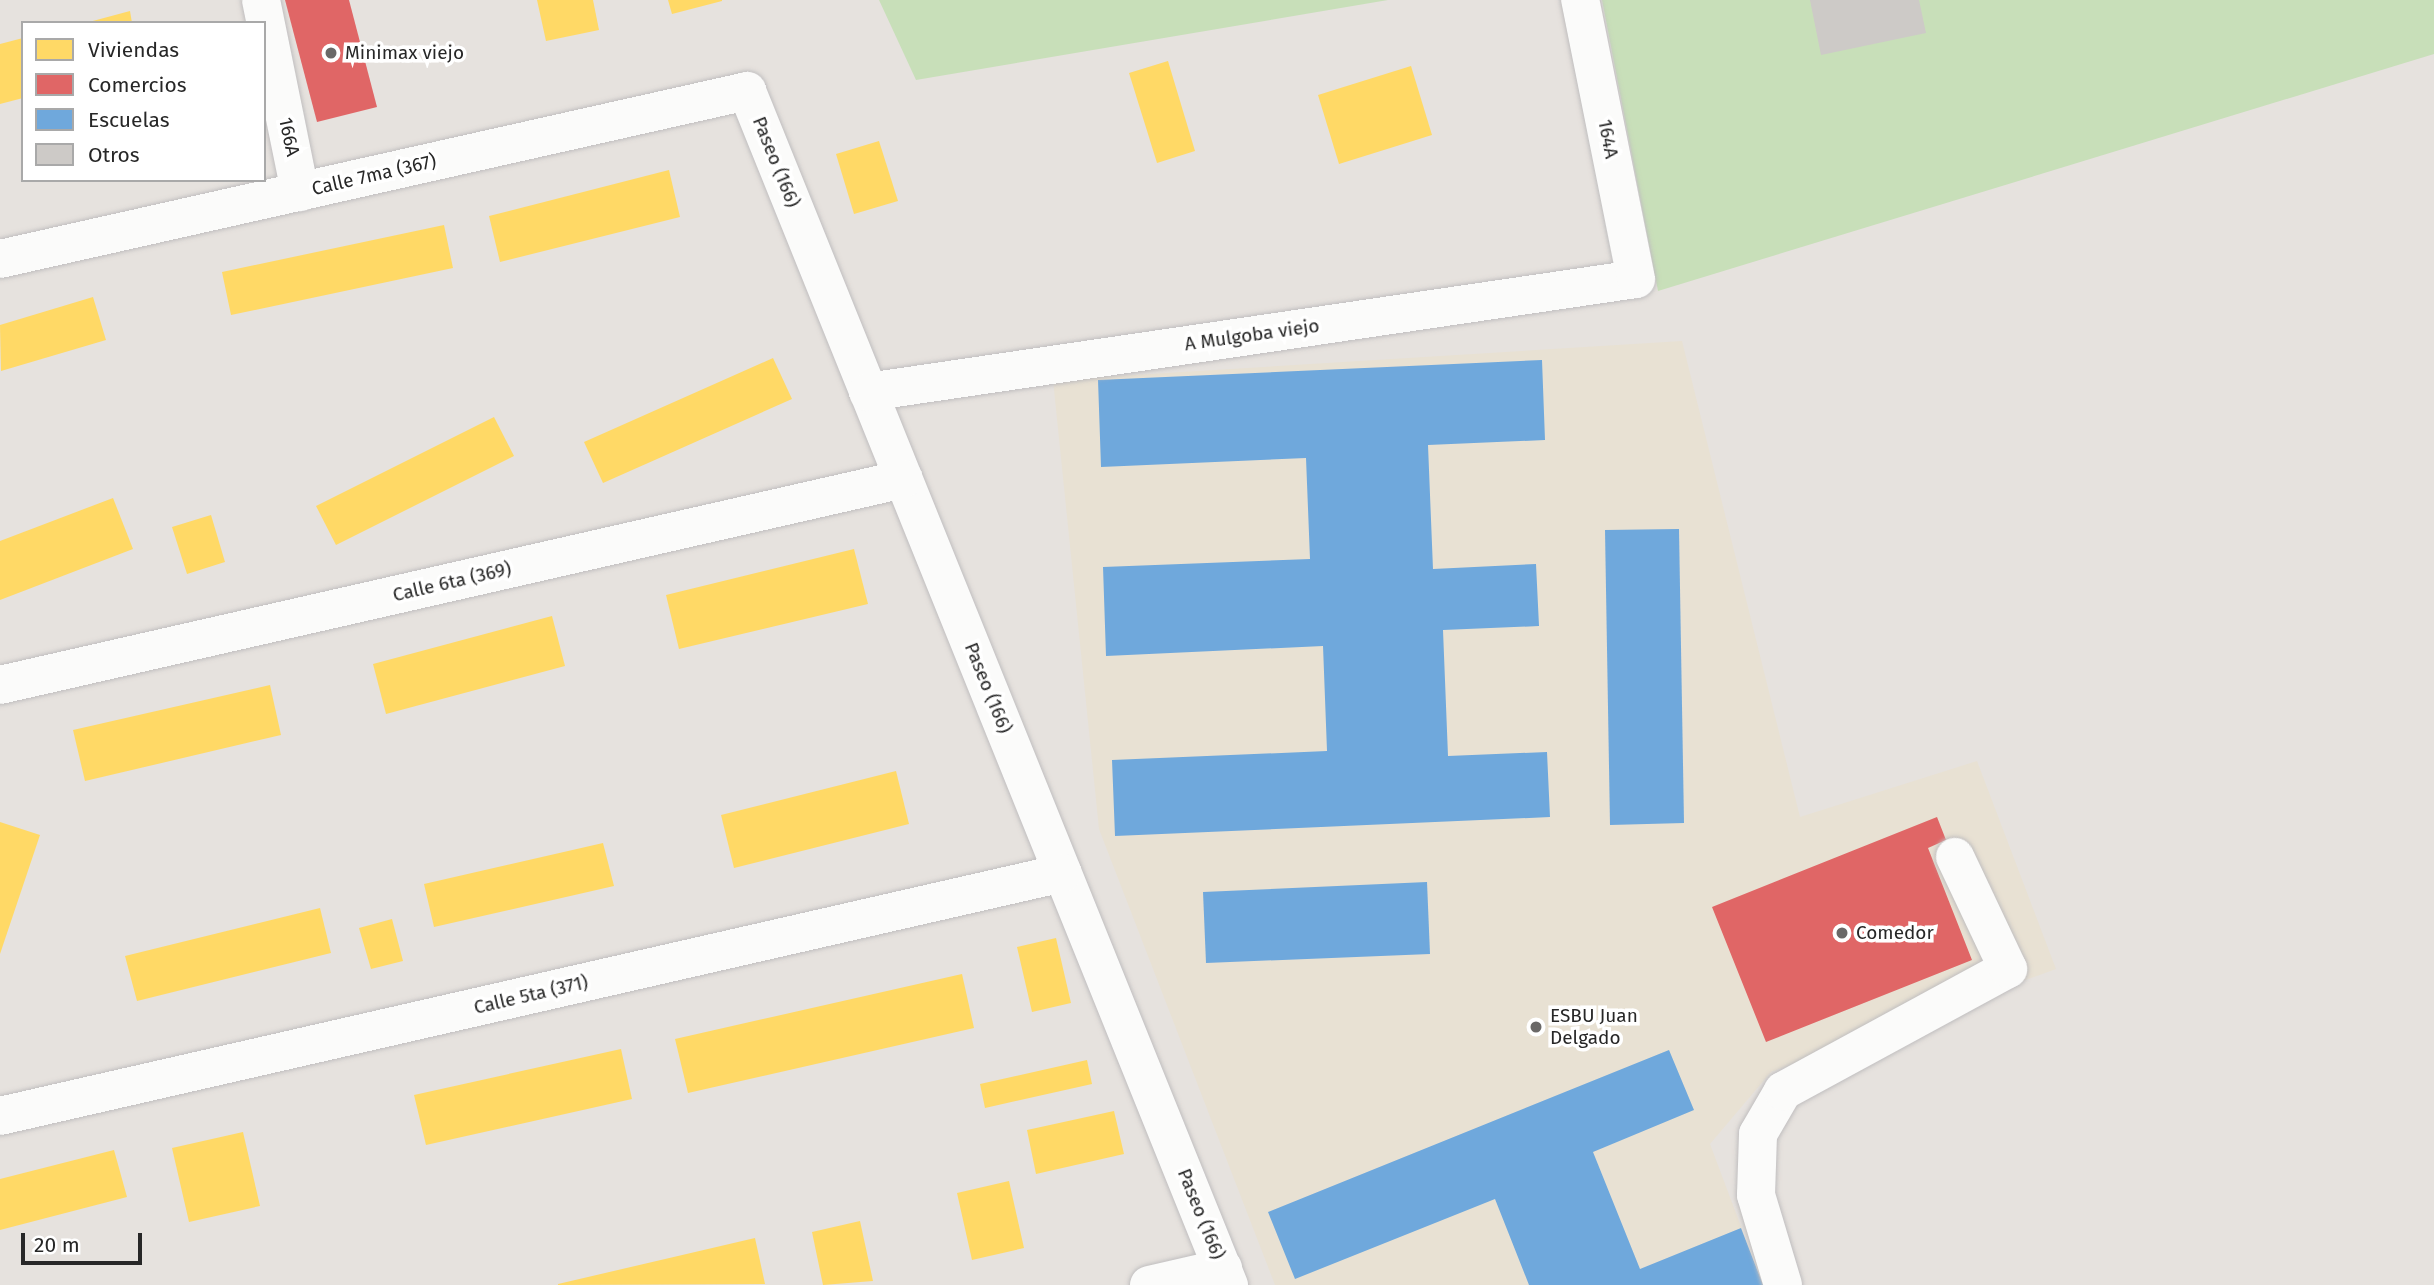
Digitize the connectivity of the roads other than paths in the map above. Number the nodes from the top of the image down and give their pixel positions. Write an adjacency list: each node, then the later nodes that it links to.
1 (261, 0): 3 (street, 166A)
2 (1580, 0): 8 (street, 164A)
3 (265, 21)
4 (266, 25): 6 (street, 166A)
5 (747, 91): 6 (street, Calle 7ma (367)); 9 (street, Paseo (166))
6 (300, 192): 7 (street, Calle 7ma (367))
7 (0, 259)
8 (1636, 279): 9 (street, A Mulgoba viejo)
9 (868, 392): 10 (street, Paseo (166))
10 (904, 479): 11 (street, Calle 6ta (369)); 13 (street, Paseo (166))
11 (0, 685)
12 (1955, 857): 17 (street)
13 (1063, 873): 14 (street, Calle 5ta (371)); 15 (street, Paseo (166))
14 (0, 1116)
15 (1226, 1277): 16 (street)
16 (1149, 1285)
17 (1783, 1285)

